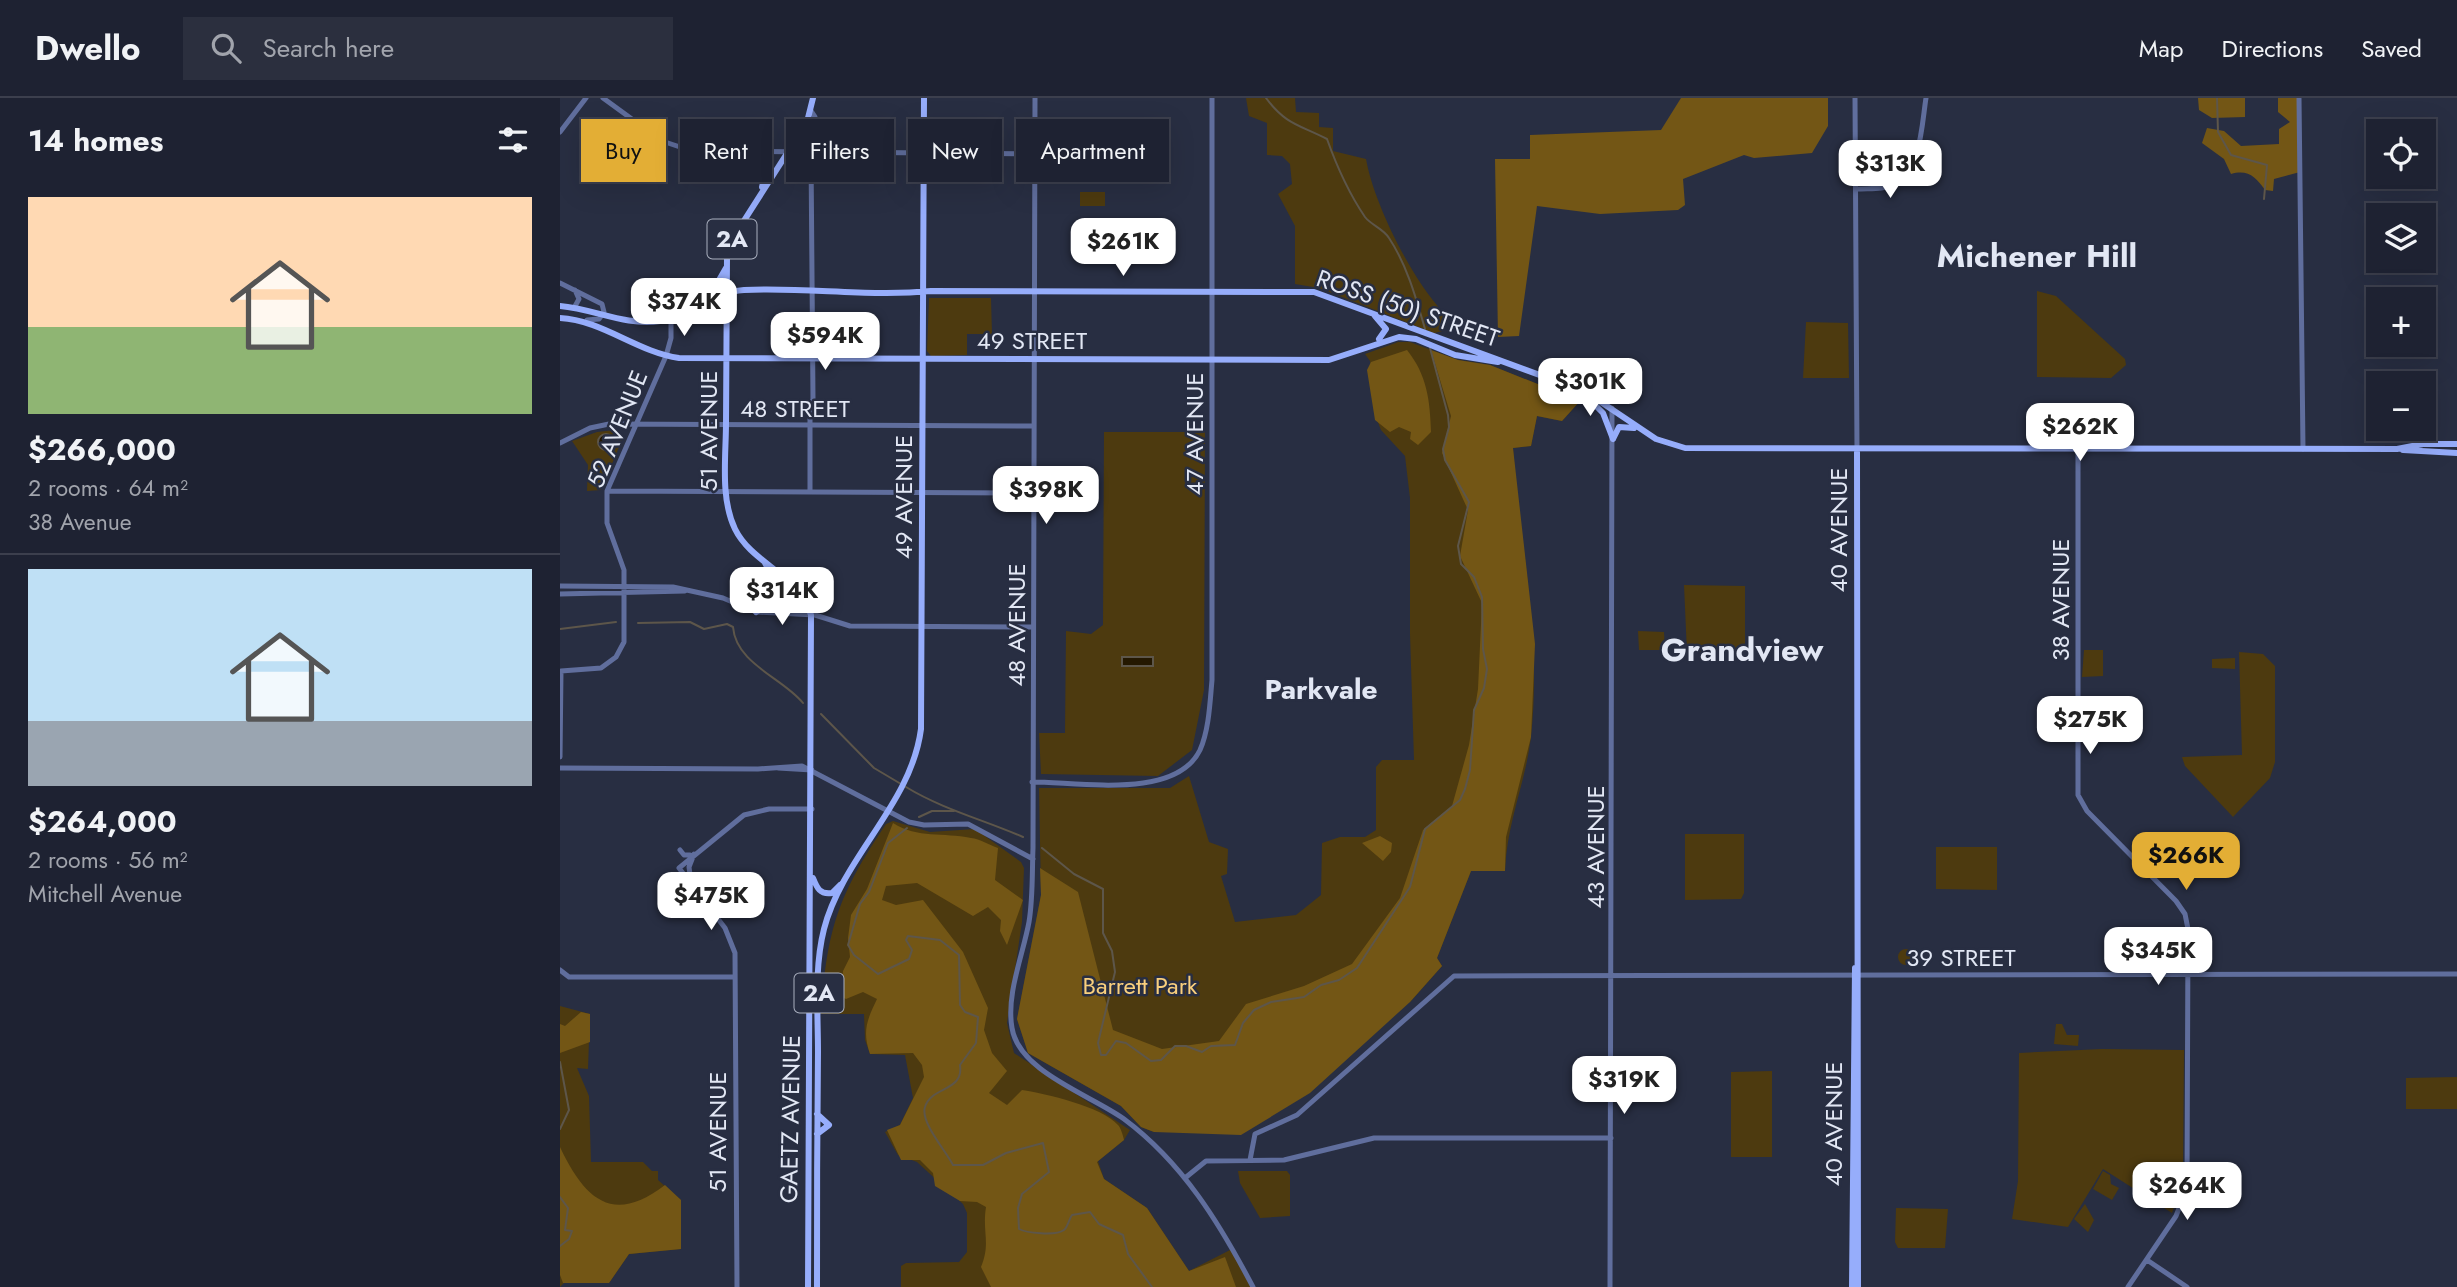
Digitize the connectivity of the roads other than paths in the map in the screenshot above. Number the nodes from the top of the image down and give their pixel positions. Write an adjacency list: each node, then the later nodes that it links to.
1 (586, 98): 15 (street)
2 (603, 98): 16 (street)
3 (813, 98): 10 (main road, 2A)
4 (923, 98): 13 (main road, 49 AVENUE / 2A)
5 (1035, 98): 14 (street, 48 AVENUE)
6 (1212, 98): 29 (street, 47 AVENUE)
7 (1854, 98): 22 (street, 40 AVENUE)
8 (1926, 98): 22 (street)
9 (2300, 98): 63 (street)
10 (811, 111): 11 (main road, 51 AVENUE / 2A); 12 (street)
11 (807, 119)
12 (815, 119)
13 (923, 119)
14 (1035, 119)
15 (560, 131)
16 (680, 148)
17 (786, 156): 23 (main road, 51 AVENUE / 2A)
18 (764, 182): 23 (main road)
19 (811, 182): 27 (street)
20 (923, 182): 30 (main road, 49 AVENUE / 2A)
21 (1035, 182): 28 (street, 48 AVENUE)
22 (1857, 189): 65 (street, 40 AVENUE)
23 (761, 192): 24 (main road, 51 AVENUE / 2A)
24 (727, 265): 31 (main road, 51 AVENUE / 2A); 32 (main road)
25 (560, 283): 26 (street)
26 (575, 290): 34 (street); 36 (street)
27 (811, 290): 30 (main road, ROSS (50) STREET); 31 (main road, ROSS (50) STREET); 46 (street)
28 (1034, 291): 29 (main road, ROSS (50) STREET); 30 (main road, ROSS (50) STREET); 48 (street, 48 AVENUE)
29 (1212, 291): 35 (main road, ROSS (50) STREET); 49 (street, 47 AVENUE)
30 (923, 292): 47 (main road, 49 AVENUE / 2A)
31 (727, 293): 32 (main road, ROSS (50) STREET); 45 (main road, 51 AVENUE / 2A)
32 (706, 302): 39 (main road, ROSS (50) STREET)
33 (560, 306): 34 (main road, ROSS (50) STREET)
34 (574, 308): 36 (main road, ROSS (50) STREET)
35 (1365, 309): 40 (main road, ROSS (50) STREET); 41 (main road)
36 (602, 316): 38 (street); 39 (main road, ROSS (50) STREET)
37 (560, 318): 38 (main road, 49 STREET)
38 (570, 318): 43 (main road, 49 STREET)
39 (671, 318): 43 (street, 52 AVENUE)
40 (1450, 341): 42 (main road); 44 (main road); 50 (main road, ROSS (50) STREET)
41 (1373, 344): 42 (main road, 49 STREET); 49 (main road, 49 STREET)
42 (1437, 348): 44 (main road, 49 STREET)
43 (666, 356): 45 (main road, 49 STREET); 53 (street, 52 AVENUE)
44 (1464, 357): 50 (main road, 49 STREET)
45 (726, 358): 46 (main road, 49 STREET); 54 (main road, 51 AVENUE / 2A)
46 (811, 358): 47 (main road, 49 STREET); 55 (street)
47 (923, 358): 48 (main road, 49 STREET); 56 (main road, 49 AVENUE / 2A)
48 (1034, 359): 49 (main road, 49 STREET); 57 (street, 48 AVENUE)
49 (1212, 360): 85 (street, 47 AVENUE)
50 (1503, 362): 51 (main road, ROSS (50) STREET)
51 (1580, 390): 52 (main road, ROSS (50) STREET); 59 (main road)
52 (1612, 407): 58 (main road, ROSS (50) STREET); 59 (street, 43 AVENUE)
53 (636, 425): 54 (street, 48 STREET); 60 (street, 48 STREET); 67 (street, 52 AVENUE)
54 (726, 425): 55 (street, 48 STREET); 68 (main road, 51 AVENUE / 2A)
55 (810, 425): 56 (street, 48 STREET); 69 (street)
56 (923, 425): 57 (street, 48 STREET); 70 (main road, 49 AVENUE / 2A)
57 (1033, 426): 71 (street, 48 AVENUE)
58 (1640, 429): 59 (main road); 65 (main road, ROSS (50) STREET)
59 (1613, 439): 97 (street, 43 AVENUE)
60 (560, 443)
61 (2457, 444): 64 (main road, ROSS (50) STREET)
62 (2078, 449): 63 (main road, ROSS (50) STREET); 65 (main road, ROSS (50) STREET); 95 (street, 38 AVENUE)
63 (2302, 449): 64 (main road, ROSS (50) STREET)
64 (2397, 449): 66 (main road, ROSS (50) STREET)
65 (1857, 450): 98 (main road, 40 AVENUE)
66 (2457, 453)
67 (607, 491): 68 (street); 75 (street, 52 AVENUE)
68 (727, 492): 69 (street); 72 (main road, 51 AVENUE / 2A)
69 (810, 492): 70 (street)
70 (922, 492): 71 (street); 80 (main road, 49 AVENUE / 2A)
71 (1033, 493): 81 (street, 48 AVENUE)
72 (762, 559): 73 (main road, 51 AVENUE / 2A); 77 (main road)
73 (784, 577): 77 (main road); 79 (main road, 51 AVENUE / 2A)
74 (560, 586): 75 (street)
75 (625, 590): 76 (street); 78 (street); 82 (street, 52 AVENUE)
76 (560, 594)
77 (775, 595): 78 (main road)
78 (756, 612): 79 (street)
79 (811, 615): 80 (street); 84 (main road, GAETZ AVENUE / 2A)
80 (922, 626): 81 (street); 87 (main road, 49 AVENUE / 2A)
81 (1033, 627): 85 (street, 48 AVENUE)
82 (560, 757)
83 (560, 768): 84 (street)
84 (812, 770): 86 (main road, GAETZ AVENUE / 2A); 87 (street)
85 (1032, 782): 90 (street, 48 AVENUE)
86 (812, 809): 89 (street); 91 (main road, GAETZ AVENUE / 2A)
87 (888, 811): 90 (street); 92 (main road, 49 AVENUE / 2A)
88 (680, 850): 89 (street)
89 (696, 852): 93 (street); 93 (street, 51 AVENUE)
90 (1032, 859): 104 (street, 48 AVENUE)
91 (812, 873): 92 (main road); 107 (main road, GAETZ AVENUE / 2A)
92 (847, 876): 100 (main road, GAETZ AVENUE / 2A)
93 (692, 887): 99 (street, 51 AVENUE)
94 (562, 973): 99 (street)
95 (2188, 974): 96 (street, 39 STREET); 98 (street, 39 STREET); 105 (street, 38 AVENUE)
96 (2457, 974)
97 (1612, 975): 98 (street, 39 STREET); 102 (street, 43 AVENUE); 103 (street, 39 STREET)
98 (1856, 975): 111 (main road, 40 AVENUE); 112 (main road, 40 AVENUE)
99 (735, 976): 106 (street, 51 AVENUE)
100 (817, 1114): 101 (main road, GAETZ AVENUE / 2A); 101 (main road)
101 (817, 1134): 108 (main road, GAETZ AVENUE / 2A)
102 (1611, 1138): 103 (street); 110 (street, 43 AVENUE)
103 (1250, 1160): 104 (street)
104 (1185, 1178): 109 (street, 48 AVENUE)
105 (2147, 1260): 113 (street, 38 AVENUE); 114 (street)
106 (737, 1287)
107 (808, 1287)
108 (817, 1287)
109 (1253, 1287)
110 (1610, 1287)
111 (1852, 1287)
112 (1857, 1287)
113 (2128, 1287)
114 (2187, 1287)

